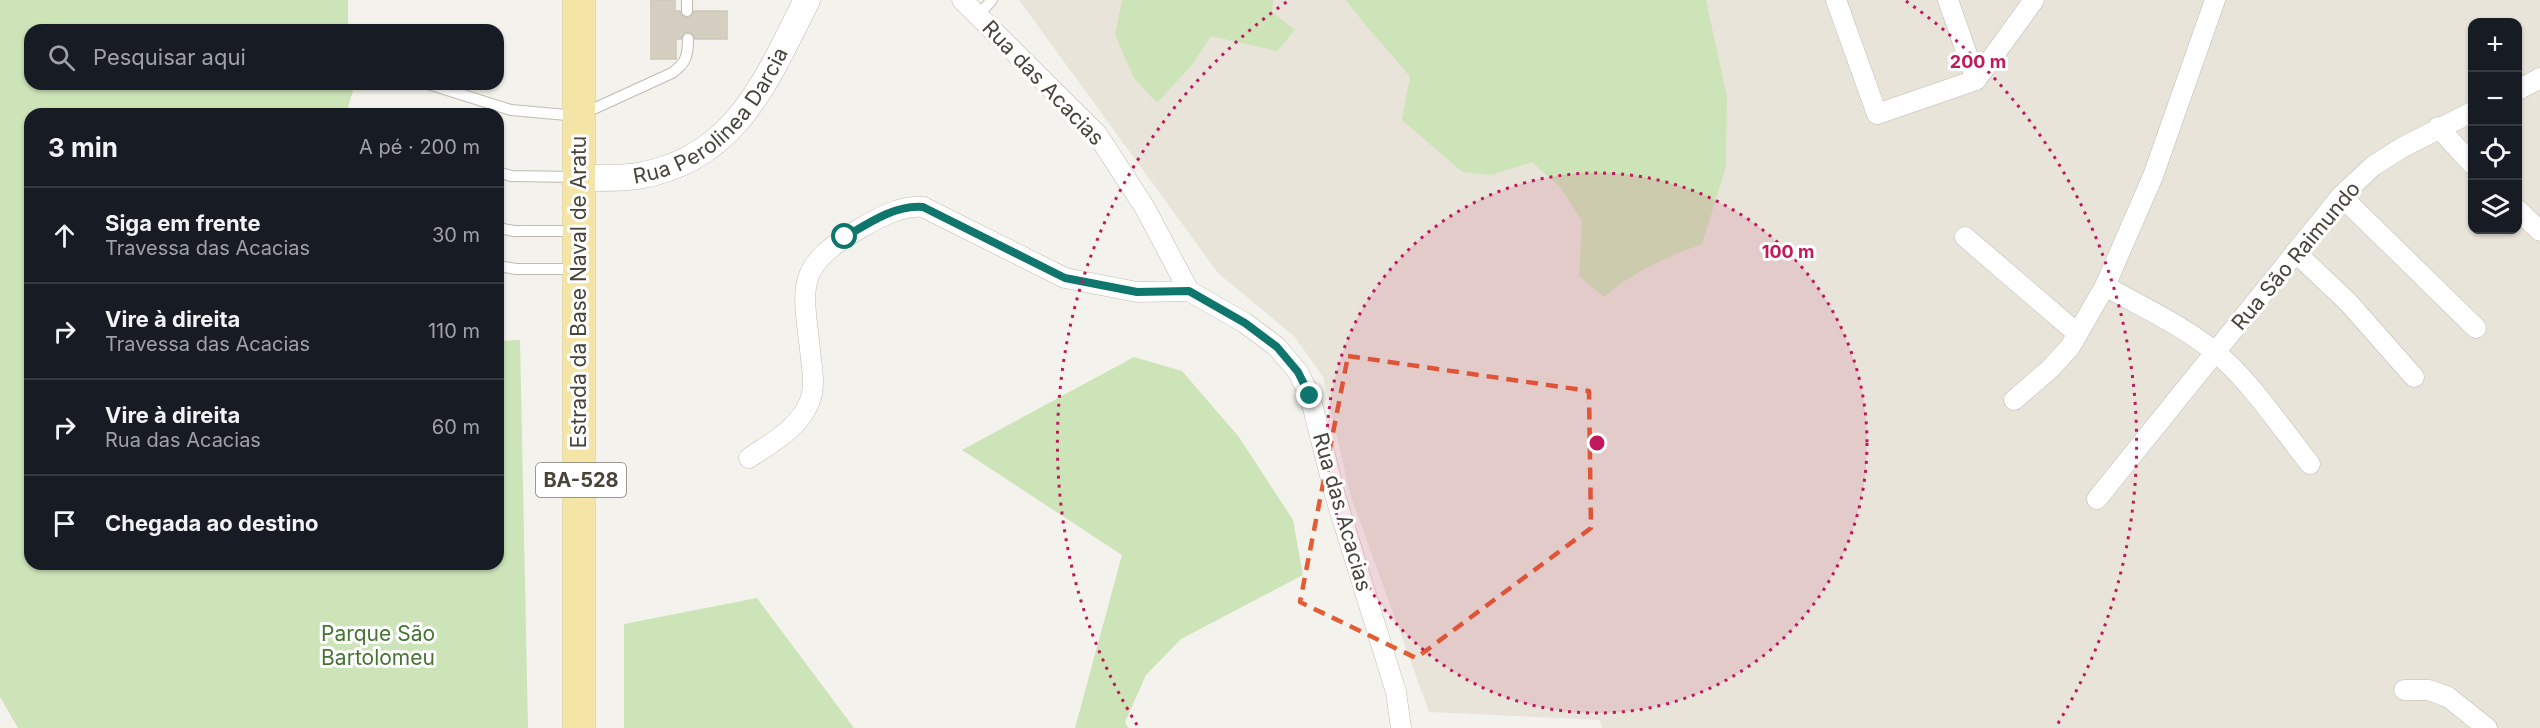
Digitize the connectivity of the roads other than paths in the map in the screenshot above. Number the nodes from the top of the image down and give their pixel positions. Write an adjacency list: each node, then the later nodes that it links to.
1 (579, 0): 16 (main road, Estrada da Base Naval de Aratu / BA-528)
2 (807, 0): 20 (street, Rua Perolinea Darcia)
3 (962, 0): 9 (street, Rua das Acacias)
4 (992, 0): 9 (lane)
5 (1836, 0): 12 (street)
6 (1948, 0): 12 (street)
7 (2034, 0): 12 (street)
8 (2215, 0): 30 (street)
9 (978, 15): 31 (street, Rua das Acacias)
10 (688, 39): 16 (lane)
11 (2540, 78): 13 (street)
12 (1976, 80)
13 (2522, 87)
14 (447, 90): 16 (lane)
15 (2468, 114): 17 (street, Rua São Raimundo)
16 (578, 116): 20 (main road, Estrada da Base Naval de Aratu / BA-528)
17 (2438, 127): 18 (street); 21 (street, Rua São Raimundo)
18 (2468, 160)
19 (504, 174): 20 (lane)
20 (578, 178): 24 (main road, Estrada da Base Naval de Aratu / BA-528)
21 (2341, 196): 27 (street, Rua São Raimundo); 32 (street)
22 (2522, 215): 25 (street)
23 (504, 229): 24 (lane)
24 (579, 231): 29 (main road, Estrada da Base Naval de Aratu / BA-528)
25 (2540, 231)
26 (1965, 237): 33 (street)
27 (2295, 252): 34 (street, Rua São Raimundo); 35 (street)
28 (504, 267): 29 (lane)
29 (580, 269): 41 (main road, Estrada da Base Naval de Aratu / BA-528)
30 (2105, 286): 33 (street); 34 (street)
31 (1189, 291): 37 (street); 42 (street, Rua das Acacias)
32 (2476, 328)
33 (2078, 334): 36 (street)
34 (2216, 352): 38 (street); 39 (street, Rua São Raimundo)
35 (2414, 377)
36 (2014, 400)
37 (749, 458)
38 (2310, 464)
39 (2097, 499)
40 (2404, 690): 43 (street)
41 (579, 728)
42 (1401, 728)
43 (2487, 728)

